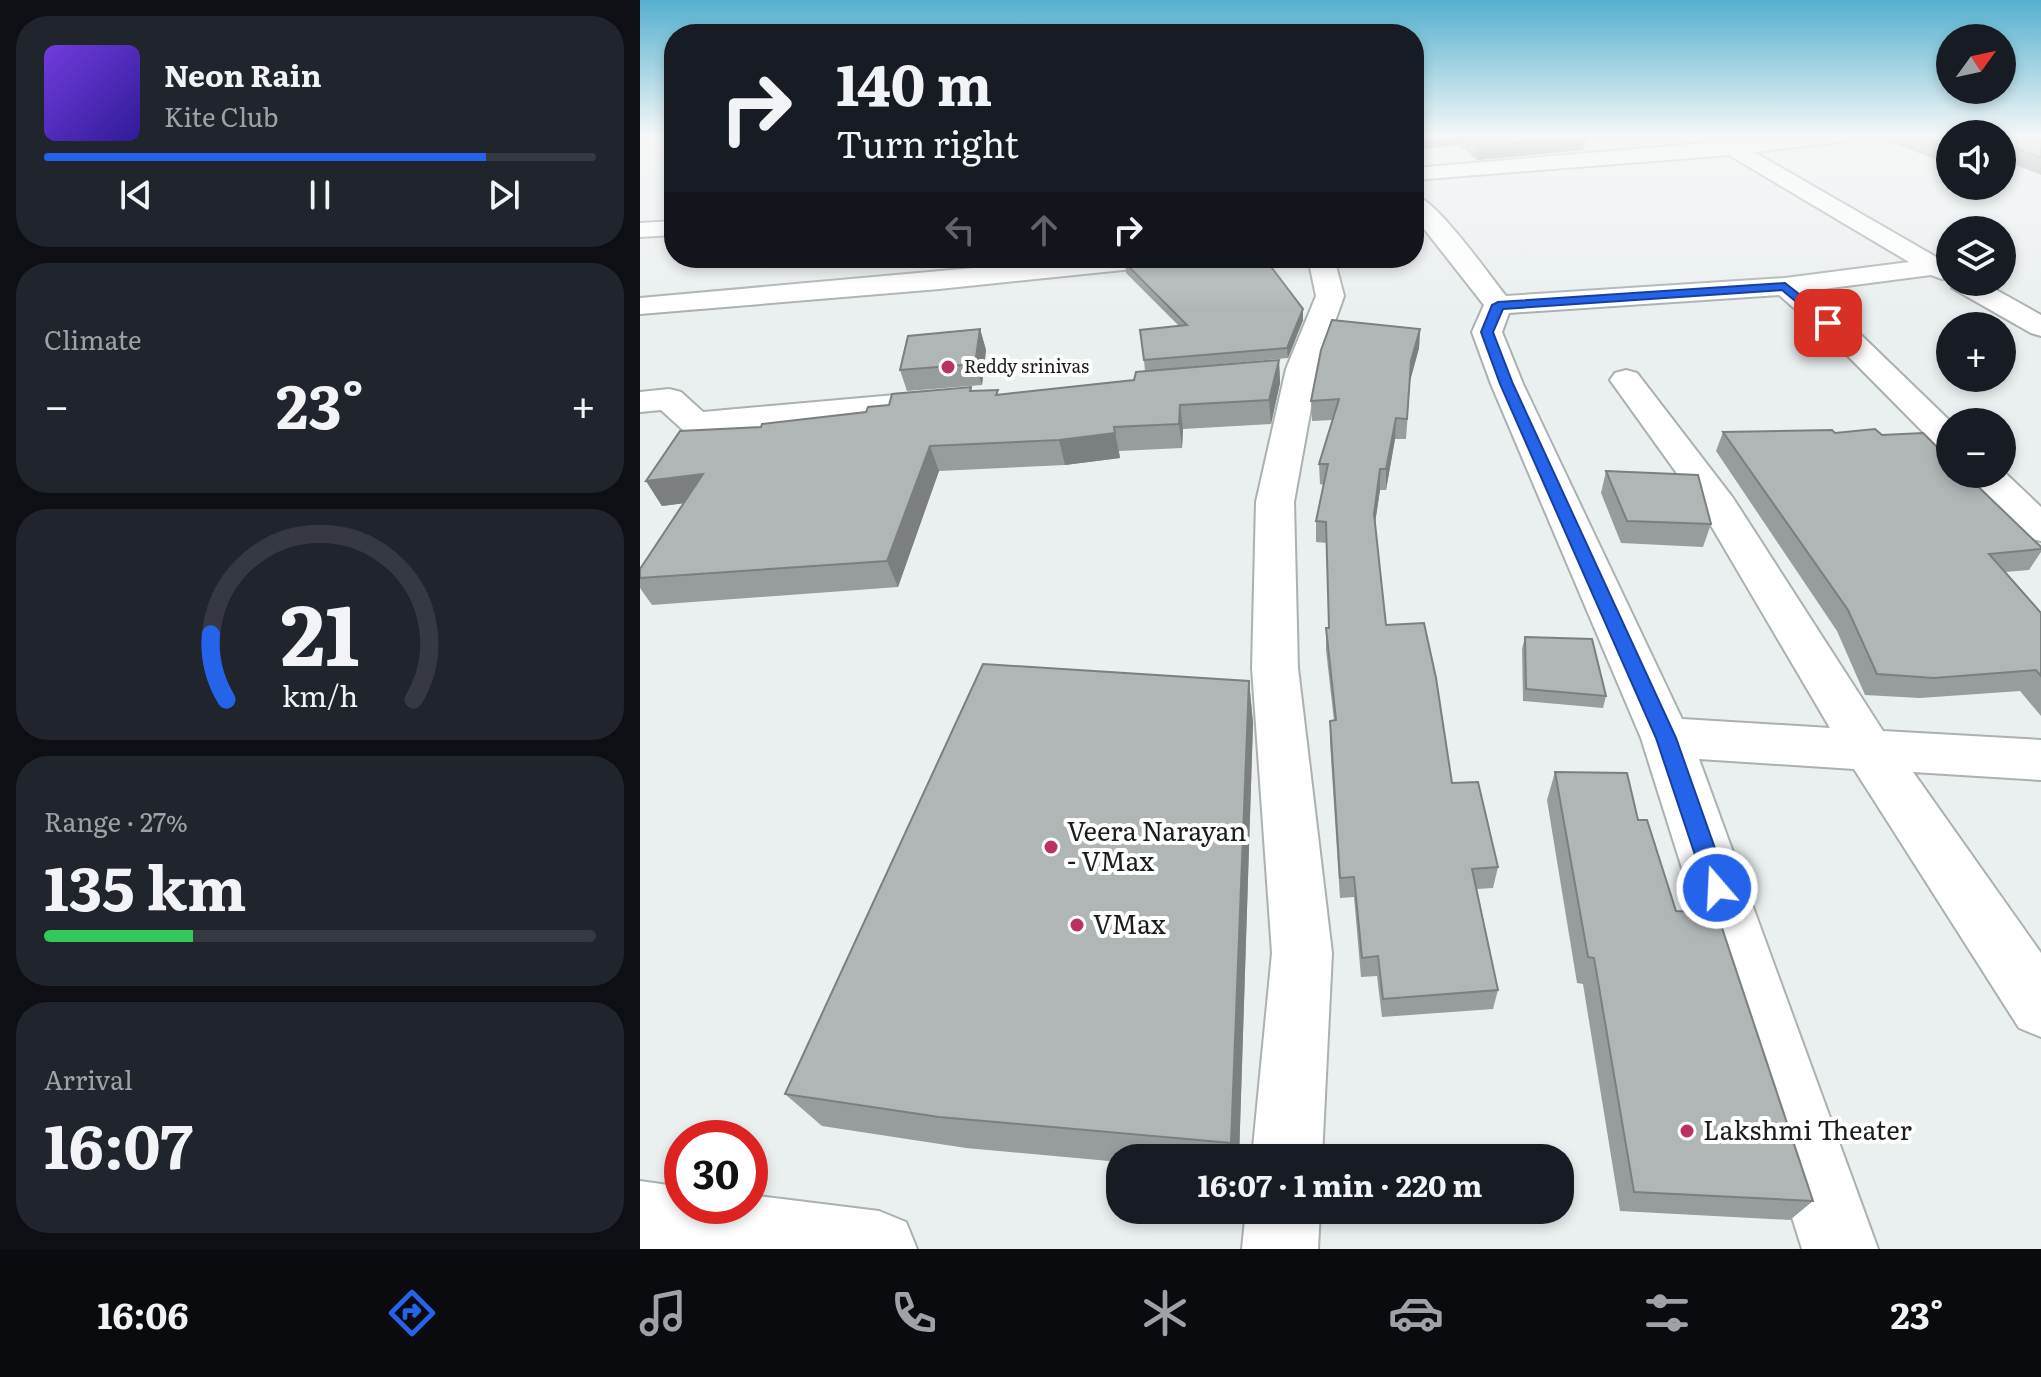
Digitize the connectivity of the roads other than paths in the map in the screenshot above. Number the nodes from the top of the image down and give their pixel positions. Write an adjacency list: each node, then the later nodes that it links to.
1 (1809, 193): 5 (street)
2 (1424, 213): 11 (street)
3 (664, 229): 4 (street)
4 (640, 230)
5 (1936, 267)
6 (1065, 268): 12 (street)
7 (1323, 268): 24 (street)
8 (1936, 272): 9 (street)
9 (1785, 286): 11 (street); 17 (street)
10 (1987, 296): 13 (street)
11 (1498, 305): 20 (street)
12 (640, 306)
13 (2041, 327)
14 (1626, 380): 21 (street)
15 (958, 400): 16 (street)
16 (640, 402)
17 (1936, 426)
18 (1999, 488): 19 (street)
19 (2041, 529)
20 (1666, 738): 21 (street); 29 (street)
21 (1868, 749): 22 (street); 23 (street)
22 (2041, 760)
23 (2041, 1006)
24 (1288, 1144)
25 (640, 1218): 27 (street)
26 (1282, 1224): 28 (street)
27 (879, 1249)
28 (1280, 1249)
29 (1840, 1249)

